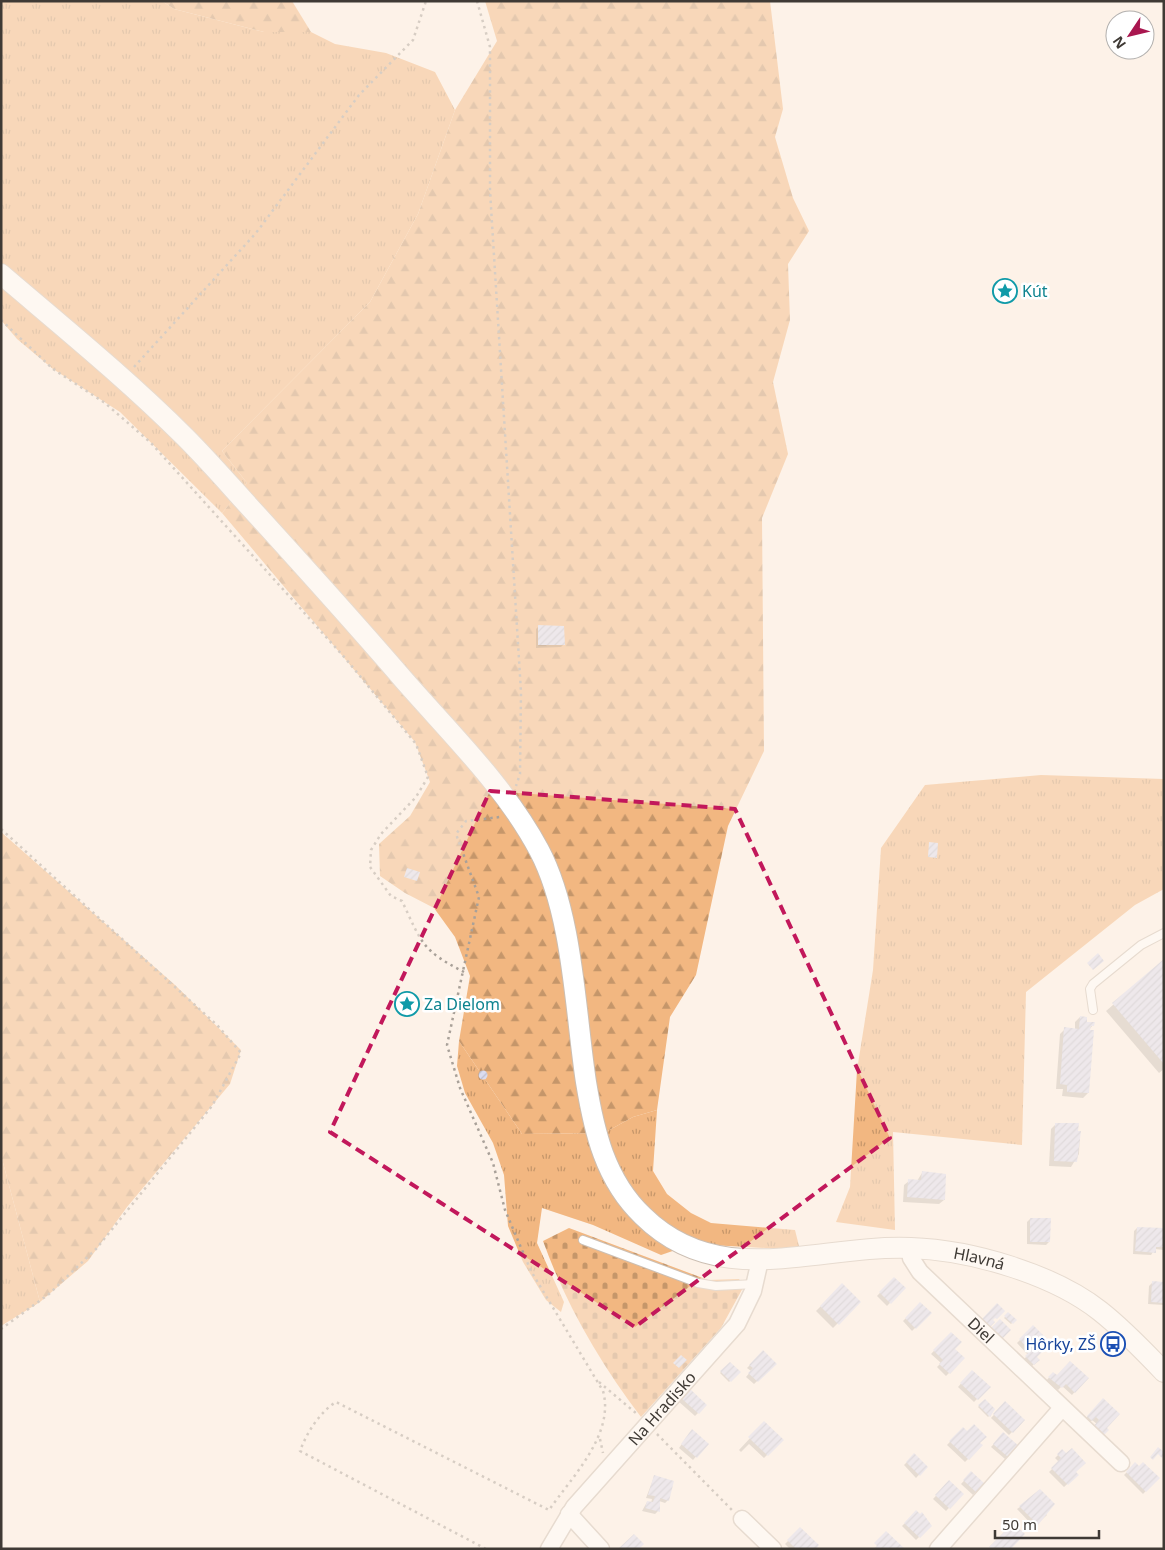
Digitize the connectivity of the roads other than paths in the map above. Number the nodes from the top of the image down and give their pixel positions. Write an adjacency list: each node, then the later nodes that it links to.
1 (1, 274): 6 (street, Hlavná)
2 (1164, 933): 3 (lane)
3 (1093, 1010)
4 (583, 1240): 7 (lane)
5 (910, 1247): 6 (street, Hlavná); 8 (street, Hlavná); 9 (street, Diel)
6 (760, 1260): 7 (street, Na Hradisko)
7 (755, 1284): 11 (street, Na Hradisko)
8 (1164, 1372)
9 (1062, 1408): 10 (street, Diel); 16 (street)
10 (1121, 1463)
11 (569, 1514): 13 (street, Na Hradisko); 14 (street)
12 (742, 1519): 15 (street)
13 (549, 1549)
14 (601, 1549)
15 (773, 1549)
16 (938, 1549)

